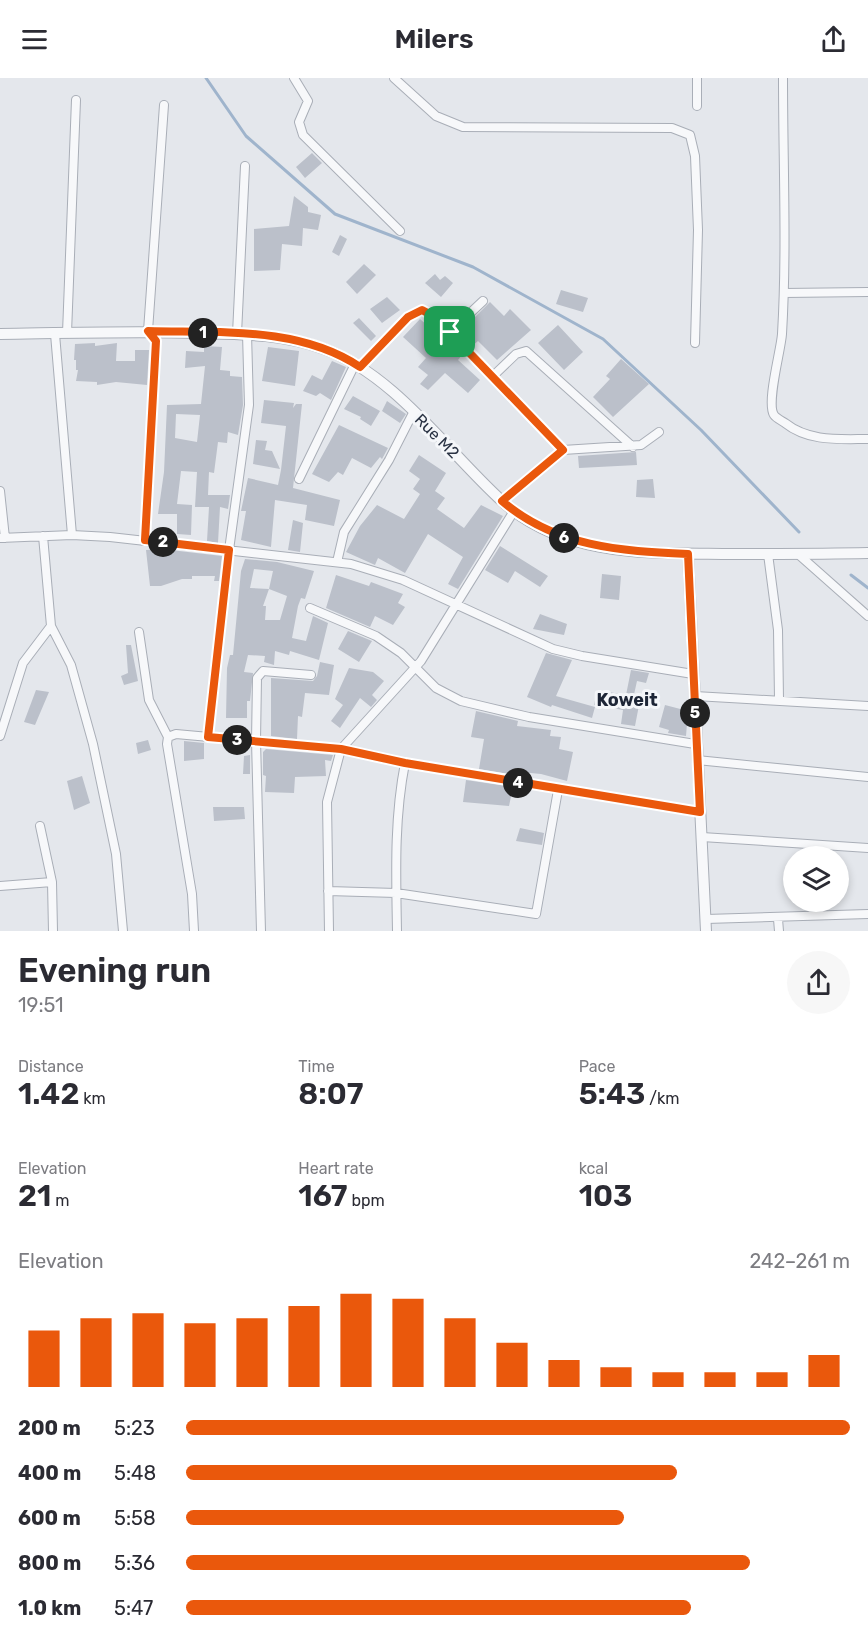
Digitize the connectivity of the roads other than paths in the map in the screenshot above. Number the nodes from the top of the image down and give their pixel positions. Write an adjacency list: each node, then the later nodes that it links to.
1 (294, 78): 9 (street)
2 (394, 78): 19 (street)
3 (697, 78): 7 (street)
4 (783, 78): 11 (street)
5 (76, 100): 15 (street)
6 (164, 105): 13 (street)
7 (697, 106)
8 (245, 166): 18 (street)
9 (400, 231)
10 (868, 292): 11 (street)
11 (784, 293): 24 (street)
12 (483, 301): 14 (street)
13 (148, 331): 15 (street, Rue M2); 18 (street, Rue M2); 34 (street)
14 (450, 332): 20 (street); 21 (street)
15 (67, 333): 17 (street, Rue M2)
16 (0, 334): 17 (street, Rue M2)
17 (55, 334): 31 (street)
18 (242, 334): 20 (street, Rue M2); 35 (street)
19 (695, 343)
20 (357, 365): 22 (street, Rue M2); 27 (street)
21 (492, 377): 25 (street); 26 (street)
22 (413, 413): 29 (street, Rue M2); 40 (street)
23 (659, 432): 25 (street)
24 (868, 439)
25 (633, 447): 26 (street)
26 (563, 450): 29 (street)
27 (299, 478)
28 (0, 491): 33 (street)
29 (502, 501): 30 (street, Rue M2)
30 (514, 511): 37 (street, Rue M2); 41 (street)
31 (72, 535): 32 (street); 34 (street)
32 (43, 536): 33 (street); 44 (street)
33 (3, 538)
34 (145, 540): 35 (street)
35 (229, 550): 40 (street); 54 (street)
36 (868, 553): 39 (street, Rue M2)
37 (688, 554): 38 (street, Rue M2); 47 (street)
38 (768, 554): 39 (street, Rue M2); 50 (street)
39 (798, 554): 43 (street)
40 (338, 562): 41 (street)
41 (456, 604): 46 (street); 47 (street)
42 (310, 608): 46 (street)
43 (868, 616)
44 (51, 626): 52 (street); 74 (street)
45 (139, 632): 53 (street)
46 (415, 667): 56 (street); 57 (street)
47 (693, 674): 49 (street)
48 (311, 675): 55 (street)
49 (695, 696): 50 (street); 56 (street)
50 (779, 699): 51 (street)
51 (868, 706)
52 (0, 736)
53 (168, 737): 54 (street); 75 (street)
54 (208, 737): 55 (street)
55 (255, 741): 57 (street); 76 (street)
56 (695, 744): 58 (street)
57 (341, 749): 59 (street); 68 (street)
58 (697, 760): 60 (street); 62 (street)
59 (405, 763): 61 (street); 69 (street)
60 (868, 777)
61 (558, 790): 62 (street); 69 (street)
62 (700, 812): 64 (street)
63 (40, 826): 66 (street)
64 (702, 837): 65 (street); 71 (street)
65 (868, 848)
66 (52, 882): 67 (street); 73 (street)
67 (0, 886)
68 (328, 891): 69 (street); 77 (street)
69 (396, 893): 78 (street)
70 (868, 914): 72 (street)
71 (706, 919): 72 (street); 79 (street)
72 (778, 919): 80 (street)
73 (53, 931)
74 (123, 931)
75 (194, 931)
76 (261, 931)
77 (329, 931)
78 (397, 931)
79 (706, 931)
80 (778, 931)

